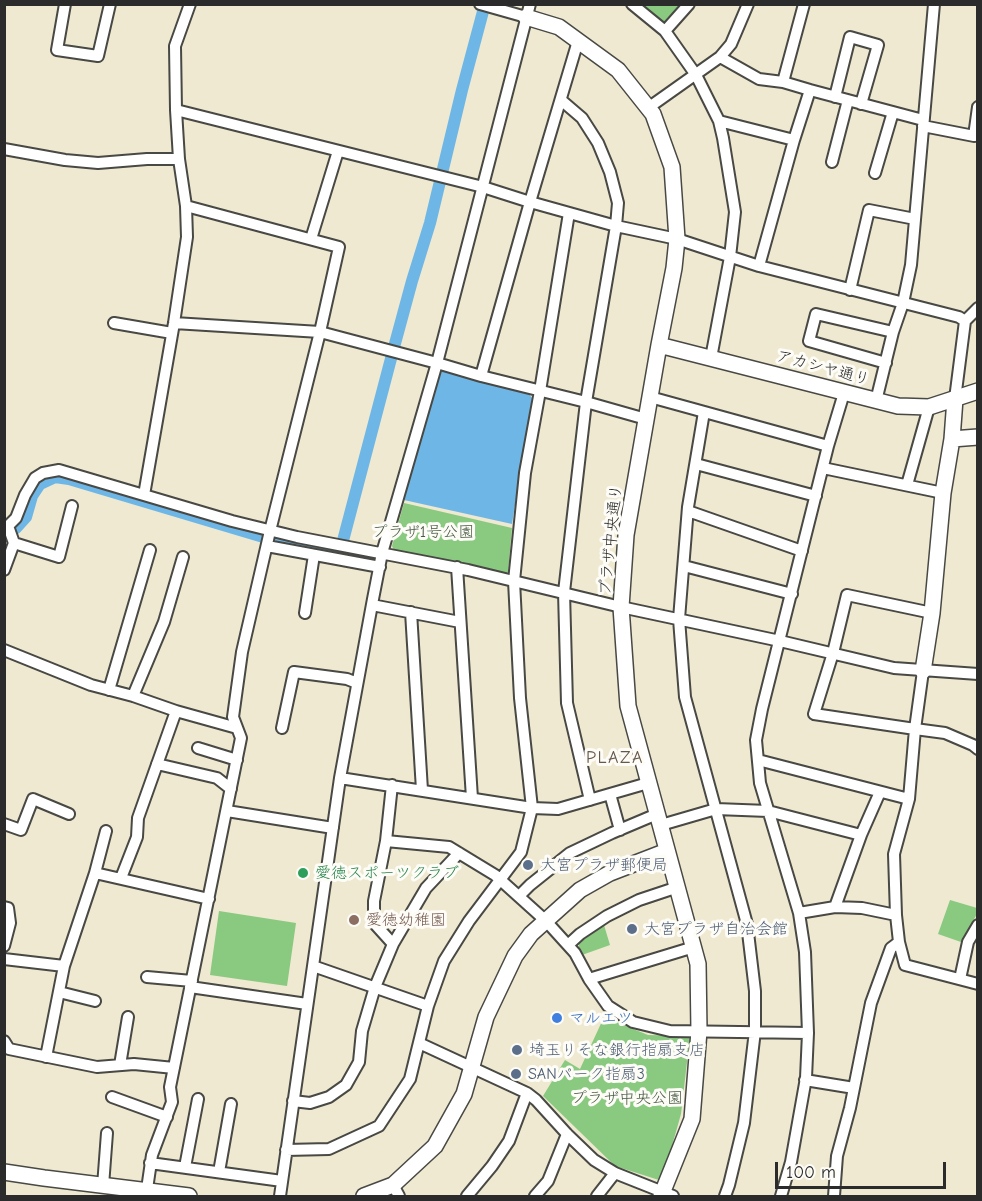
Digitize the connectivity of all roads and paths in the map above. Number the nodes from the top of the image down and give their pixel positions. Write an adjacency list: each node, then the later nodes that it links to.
1 (65, 4): 2 (street)
2 (110, 4)
3 (190, 4): 23 (street)
4 (480, 4): 10 (street)
5 (688, 4): 11 (street)
6 (748, 4): 13 (street)
7 (804, 4): 15 (street)
8 (932, 5): 26 (street)
9 (635, 6): 11 (street)
10 (528, 11): 12 (street, プラザ中央通り); 33 (street)
11 (665, 31): 14 (street)
12 (578, 41): 18 (street); 22 (street, プラザ中央通り)
13 (720, 57): 14 (street); 15 (street)
14 (696, 75): 22 (street); 25 (street)
15 (783, 82): 16 (street)
16 (810, 90): 17 (street); 27 (street)
17 (835, 97): 19 (street); 20 (street)
18 (561, 100): 34 (street); 38 (street)
19 (848, 100): 20 (street); 31 (street)
20 (861, 104): 24 (street)
21 (978, 107): 26 (street)
22 (648, 108): 40 (street, プラザ中央通り)
23 (176, 110): 29 (street); 30 (street)
24 (893, 112): 26 (street); 32 (street)
25 (718, 121): 27 (street); 41 (street)
26 (923, 123): 37 (street)
27 (794, 140): 42 (street)
28 (4, 149): 30 (street)
29 (338, 151): 33 (street); 39 (street)
30 (179, 159): 35 (street)
31 (832, 162)
32 (875, 173)
33 (483, 187): 34 (street); 53 (street)
34 (530, 202): 36 (street); 55 (street)
35 (186, 206): 39 (street); 48 (street)
36 (569, 213): 38 (street); 56 (street)
37 (915, 219): 43 (street); 44 (street)
38 (616, 226): 40 (street); 62 (street)
39 (311, 239): 49 (street)
40 (677, 239): 41 (street); 51 (street, プラザ中央通り)
41 (730, 256): 42 (street); 52 (street)
42 (759, 266): 43 (street)
43 (850, 290): 44 (street)
44 (903, 303): 46 (street); 50 (street)
45 (978, 308): 46 (street)
46 (965, 321): 60 (street)
47 (114, 323): 48 (street)
48 (173, 328): 49 (street); 73 (street)
49 (320, 332): 53 (street); 78 (street)
50 (893, 333): 54 (street); 54 (street)
51 (659, 345): 52 (street, アカシヤ通り); 59 (street, プラザ中央通り)
52 (711, 358): 58 (street, アカシヤ通り)
53 (437, 363): 55 (street); 83 (street)
54 (886, 363): 61 (street)
55 (481, 376): 56 (street)
56 (540, 391): 62 (street); 90 (street)
57 (978, 391): 60 (street, アカシヤ通り)
58 (844, 393): 61 (street, アカシヤ通り); 68 (street)
59 (650, 397): 64 (street); 65 (street, プラザ中央通り)
60 (955, 399): 63 (street, アカシヤ通り); 67 (street)
61 (876, 401): 63 (street, アカシヤ通り)
62 (586, 402): 65 (street); 91 (street)
63 (929, 407): 71 (street)
64 (704, 412): 68 (street); 69 (street)
65 (646, 419): 94 (street, プラザ中央通り)
66 (978, 437): 67 (street)
67 (952, 439): 72 (street)
68 (828, 446): 70 (street)
69 (696, 464): 74 (street); 76 (street)
70 (823, 468): 71 (street); 74 (street)
71 (907, 486): 72 (street)
72 (943, 493): 97 (street)
73 (144, 495): 77 (street); 78 (street)
74 (816, 496): 82 (street)
75 (72, 506): 79 (street)
76 (688, 511): 82 (street); 86 (street)
77 (6, 526): 79 (street)
78 (270, 531): 80 (street); 83 (street)
79 (14, 543): 89 (street)
80 (267, 546): 84 (street); 109 (street)
81 (150, 550): 106 (street)
82 (802, 551): 92 (street)
83 (382, 553): 87 (street); 88 (street)
84 (314, 555): 87 (street); 96 (street)
85 (183, 557): 107 (street)
86 (684, 566): 92 (street); 98 (street)
87 (380, 567): 93 (street)
88 (457, 567): 90 (street); 99 (street)
89 (4, 570)
90 (514, 580): 91 (street); 127 (street)
91 (564, 592): 94 (street); 126 (street)
92 (792, 594): 100 (street)
93 (372, 605): 95 (street); 105 (street)
94 (621, 607): 98 (street); 118 (street, プラザ中央通り)
95 (411, 612): 99 (street); 121 (street)
96 (305, 613)
97 (932, 613): 102 (street); 103 (street)
98 (679, 619): 100 (street); 128 (street)
99 (460, 622): 124 (street)
100 (780, 641): 102 (street); 115 (street)
101 (4, 650): 106 (street)
102 (833, 653): 103 (street); 111 (street)
103 (923, 671): 104 (street); 111 (street)
104 (978, 674)
105 (357, 683): 110 (street); 117 (street)
106 (109, 690): 107 (street)
107 (133, 696): 108 (street)
108 (176, 711): 109 (street); 116 (street)
109 (237, 728): 114 (street)
110 (282, 728)
111 (915, 729): 113 (street); 125 (street)
112 (198, 748): 114 (street)
113 (978, 749)
114 (237, 760): 120 (street)
115 (758, 760): 122 (street); 130 (street)
116 (157, 764): 120 (street); 142 (street)
117 (340, 778): 119 (street); 134 (street)
118 (648, 783): 123 (street); 132 (street, プラザ中央通り)
119 (392, 785): 121 (street); 138 (street)
120 (231, 789): 129 (street)
121 (422, 790): 124 (street)
122 (880, 792): 125 (street); 137 (street)
123 (610, 794): 126 (street); 135 (street)
124 (472, 798): 127 (street)
125 (909, 799): 150 (street)
126 (590, 800): 127 (street)
127 (532, 808): 143 (street)
128 (716, 809): 130 (street); 132 (street); 173 (street)
129 (227, 811): 134 (street); 146 (street)
130 (768, 811): 137 (street); 149 (street)
131 (69, 814): 133 (street)
132 (659, 819): 135 (street); 139 (street, プラザ中央通り)
133 (4, 824)
134 (333, 828): 160 (street)
135 (620, 830): 145 (street)
136 (106, 831): 141 (street)
137 (861, 836): 148 (street)
138 (386, 841): 140 (street); 154 (street)
139 (667, 851): 144 (street, プラザ中央通り); 151 (street)
140 (459, 853): 143 (street); 154 (street)
141 (95, 873): 142 (street); 159 (street)
142 (121, 878): 146 (street)
143 (501, 880): 145 (street); 170 (street)
144 (678, 887): 155 (street); 157 (street, プラザ中央通り)
145 (519, 896): 151 (street)
146 (209, 899): 164 (street)
147 (4, 907): 156 (street)
148 (835, 907): 149 (street); 150 (street)
149 (799, 913): 174 (street)
150 (896, 915): 153 (street)
151 (546, 921): 155 (street); 179 (street)
152 (978, 925): 163 (street)
153 (899, 942): 163 (street); 182 (street)
154 (393, 944): 166 (street)
155 (568, 945): 162 (street)
156 (4, 946)
157 (694, 947): 162 (street); 172 (street, プラザ中央通り)
158 (4, 959): 159 (street)
159 (64, 966): 167 (street)
160 (313, 966): 166 (street); 169 (street)
161 (147, 977): 164 (street)
162 (589, 979): 172 (street)
163 (960, 979): 165 (street)
164 (191, 984): 169 (street); 180 (street)
165 (978, 984)
166 (375, 987): 170 (street); 186 (street)
167 (59, 992): 168 (street); 177 (street)
168 (95, 1001)
169 (307, 1004): 186 (street)
170 (428, 1006): 176 (street)
171 (128, 1017): 178 (street)
172 (699, 1031): 173 (street); 201 (street, プラザ中央通り)
173 (756, 1031): 174 (street); 208 (street)
174 (808, 1033): 181 (street)
175 (4, 1041): 177 (street)
176 (419, 1043): 179 (street); 191 (street)
177 (46, 1057): 178 (street)
178 (120, 1065): 180 (street)
179 (472, 1067): 183 (street); 199 (street)
180 (174, 1068): 188 (street)
181 (805, 1080): 182 (street); 209 (street)
182 (854, 1088): 210 (street)
183 (527, 1093): 190 (street); 205 (street)
184 (112, 1097): 188 (street)
185 (198, 1099): 193 (street)
186 (293, 1101): 191 (street)
187 (231, 1104): 195 (street)
188 (166, 1117): 192 (street)
189 (107, 1133): 198 (street)
190 (567, 1134): 196 (street); 206 (street)
191 (286, 1149): 197 (street)
192 (150, 1162): 193 (street); 200 (street)
193 (185, 1167): 195 (street)
194 (4, 1172): 198 (street)
195 (219, 1172): 197 (street)
196 (615, 1173): 201 (street); 207 (street)
197 (282, 1181): 203 (street)
198 (103, 1186): 200 (street)
199 (396, 1191): 204 (street)
200 (146, 1194): 202 (street)
201 (666, 1195)
202 (189, 1197)
203 (279, 1197)
204 (364, 1197)
205 (467, 1197)
206 (535, 1197)
207 (597, 1197)
208 (724, 1197)
209 (781, 1197)
210 (834, 1197)

